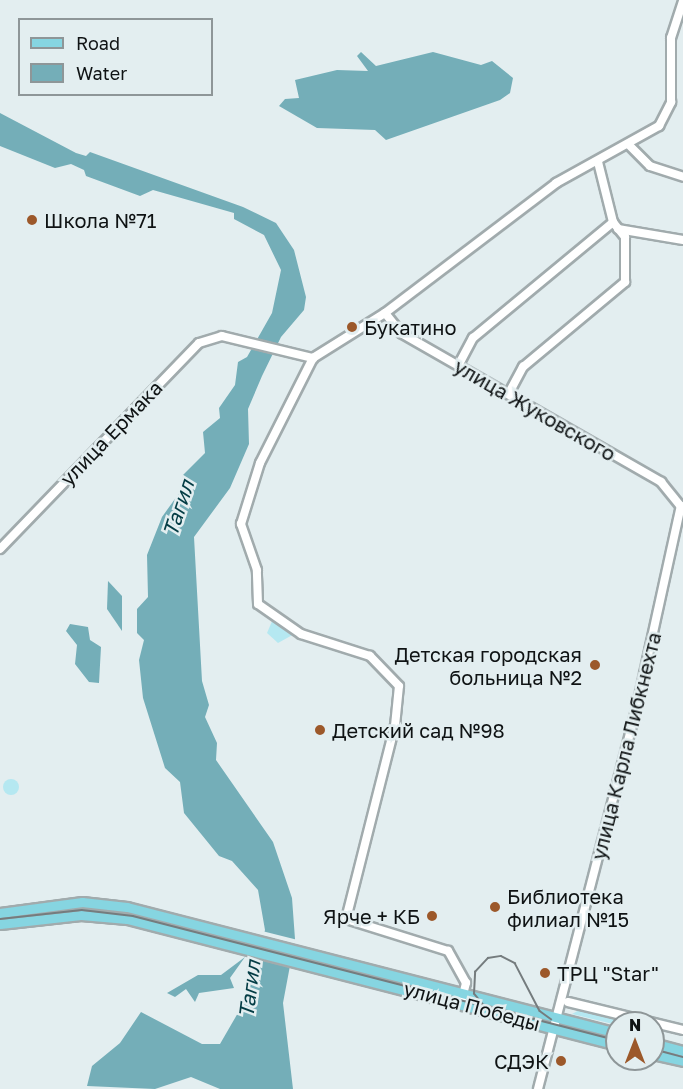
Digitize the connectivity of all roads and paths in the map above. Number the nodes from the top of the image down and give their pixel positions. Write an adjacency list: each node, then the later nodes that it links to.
1 (683, 0): 2 (street)
2 (630, 146): 3 (street); 4 (street)
3 (598, 162): 5 (street); 8 (street)
4 (683, 177)
5 (612, 222): 6 (street); 10 (street)
6 (618, 229): 7 (street); 11 (street)
7 (683, 240)
8 (385, 314): 9 (street); 10 (street, улица Жуковского)
9 (314, 358): 13 (street, улица Ермака); 16 (street)
10 (458, 366): 11 (street, улица Жуковского)
11 (509, 393): 12 (street, улица Жуковского)
12 (682, 508): 19 (street, улица Карла Либкнехта)
13 (0, 549)
14 (0, 913): 16 (main road, улица Победы)
15 (0, 924): 18 (main road, улица Победы)
16 (464, 992): 18 (street); 19 (main road, улица Победы)
17 (568, 1002): 22 (street)
18 (461, 1003): 20 (main road, улица Победы)
19 (557, 1017): 20 (street, улица Карла Либкнехта); 21 (main road, улица Победы)
20 (554, 1028): 23 (main road, улица Победы); 28 (street, улица Карла Либкнехта)
21 (605, 1030)
22 (683, 1030)
23 (605, 1042)
24 (665, 1046): 25 (main road)
25 (683, 1051)
26 (665, 1057): 27 (main road)
27 (683, 1061)
28 (538, 1089)

